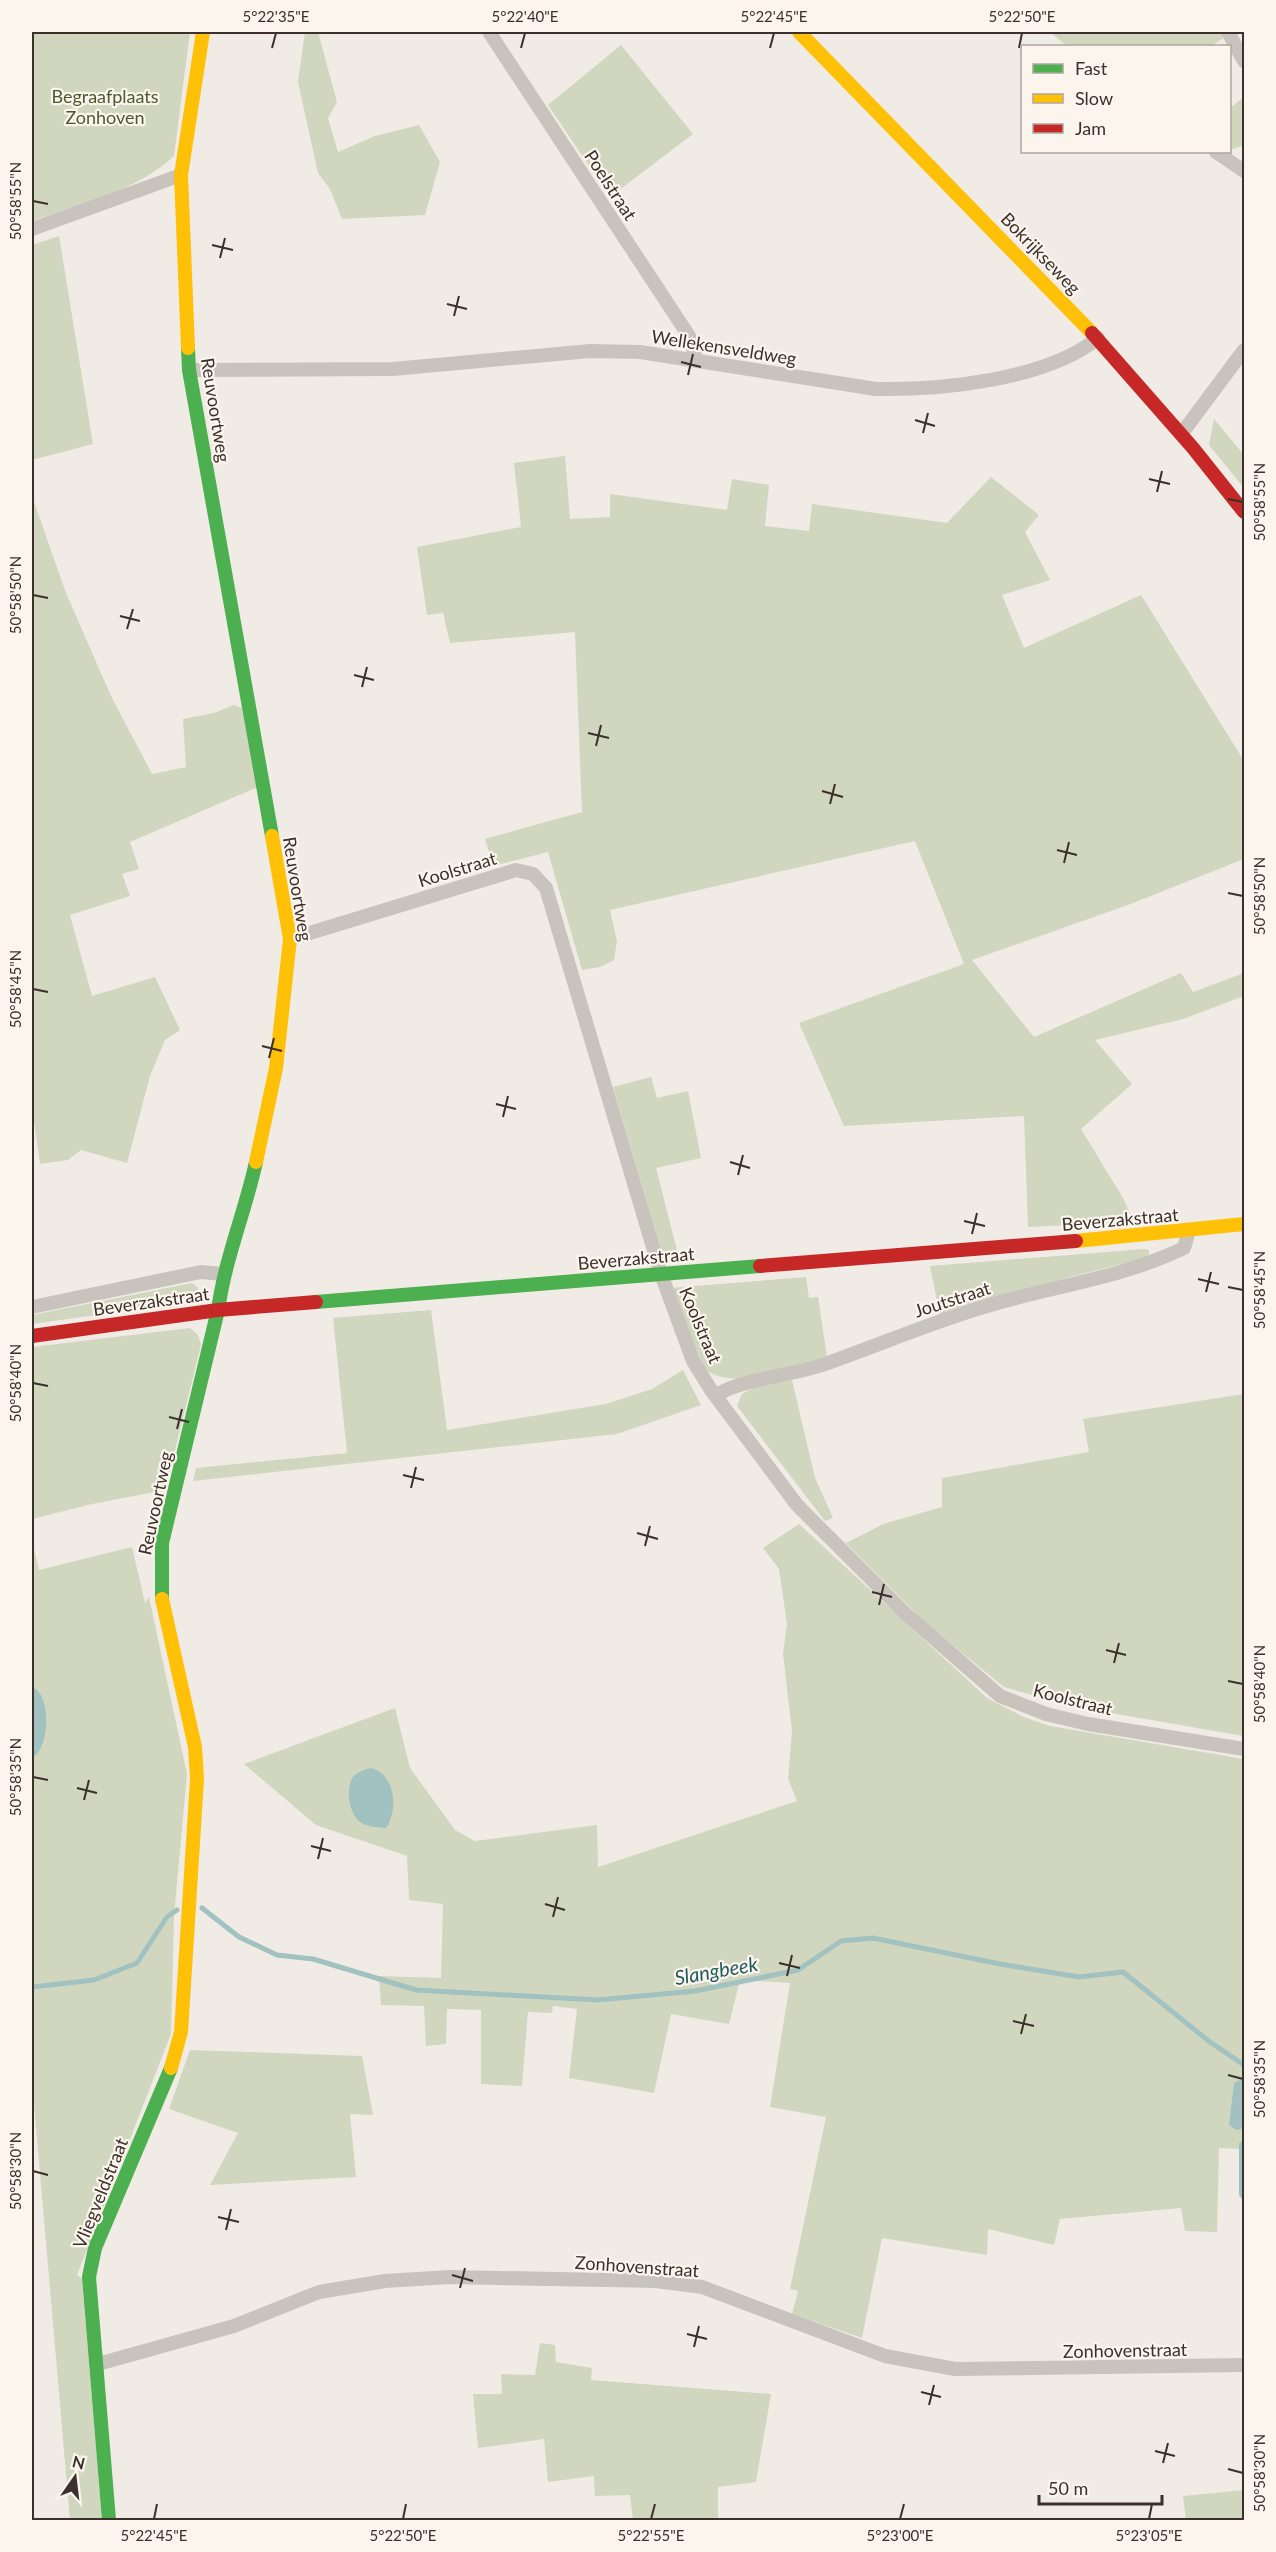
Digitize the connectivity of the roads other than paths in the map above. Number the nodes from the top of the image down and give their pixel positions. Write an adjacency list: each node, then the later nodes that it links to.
1 (203, 32): 8 (street, Reuvoortweg)
2 (489, 32): 12 (street, Poelstraat)
3 (798, 32): 10 (street, Bokrijkseweg)
4 (1228, 32): 5 (street)
5 (1245, 61)
6 (1218, 153): 7 (street)
7 (1241, 163)
8 (181, 175): 9 (street); 13 (street, Reuvoortweg)
9 (32, 229)
10 (1098, 338): 12 (street, Wellekensveldweg); 14 (street, Bokrijkseweg)
11 (1245, 350): 14 (street)
12 (697, 361): 13 (street, Wellekensveldweg)
13 (189, 370): 16 (street, Reuvoortweg)
14 (1182, 433): 15 (street, Bokrijkseweg)
15 (1245, 512)
16 (291, 939): 19 (street, Reuvoortweg); 20 (street, Koolstraat)
17 (1245, 1224): 18 (street, Beverzakstraat)
18 (1189, 1231): 20 (street, Beverzakstraat); 24 (street, Joutstraat)
19 (223, 1274): 21 (street, Beverzakstraat); 22 (street, Reuvoortweg)
20 (661, 1274): 22 (street, Beverzakstraat); 24 (street, Koolstraat)
21 (32, 1307)
22 (218, 1311): 23 (street, Beverzakstraat); 26 (street, Reuvoortweg)
23 (32, 1336)
24 (716, 1395): 25 (street, Koolstraat)
25 (1245, 1749)
26 (188, 1921): 27 (street, Vliegveldstraat)
27 (98, 2364): 28 (street, Zonhovenstraat); 29 (street, Vliegveldstraat)
28 (1245, 2365)
29 (109, 2520)

